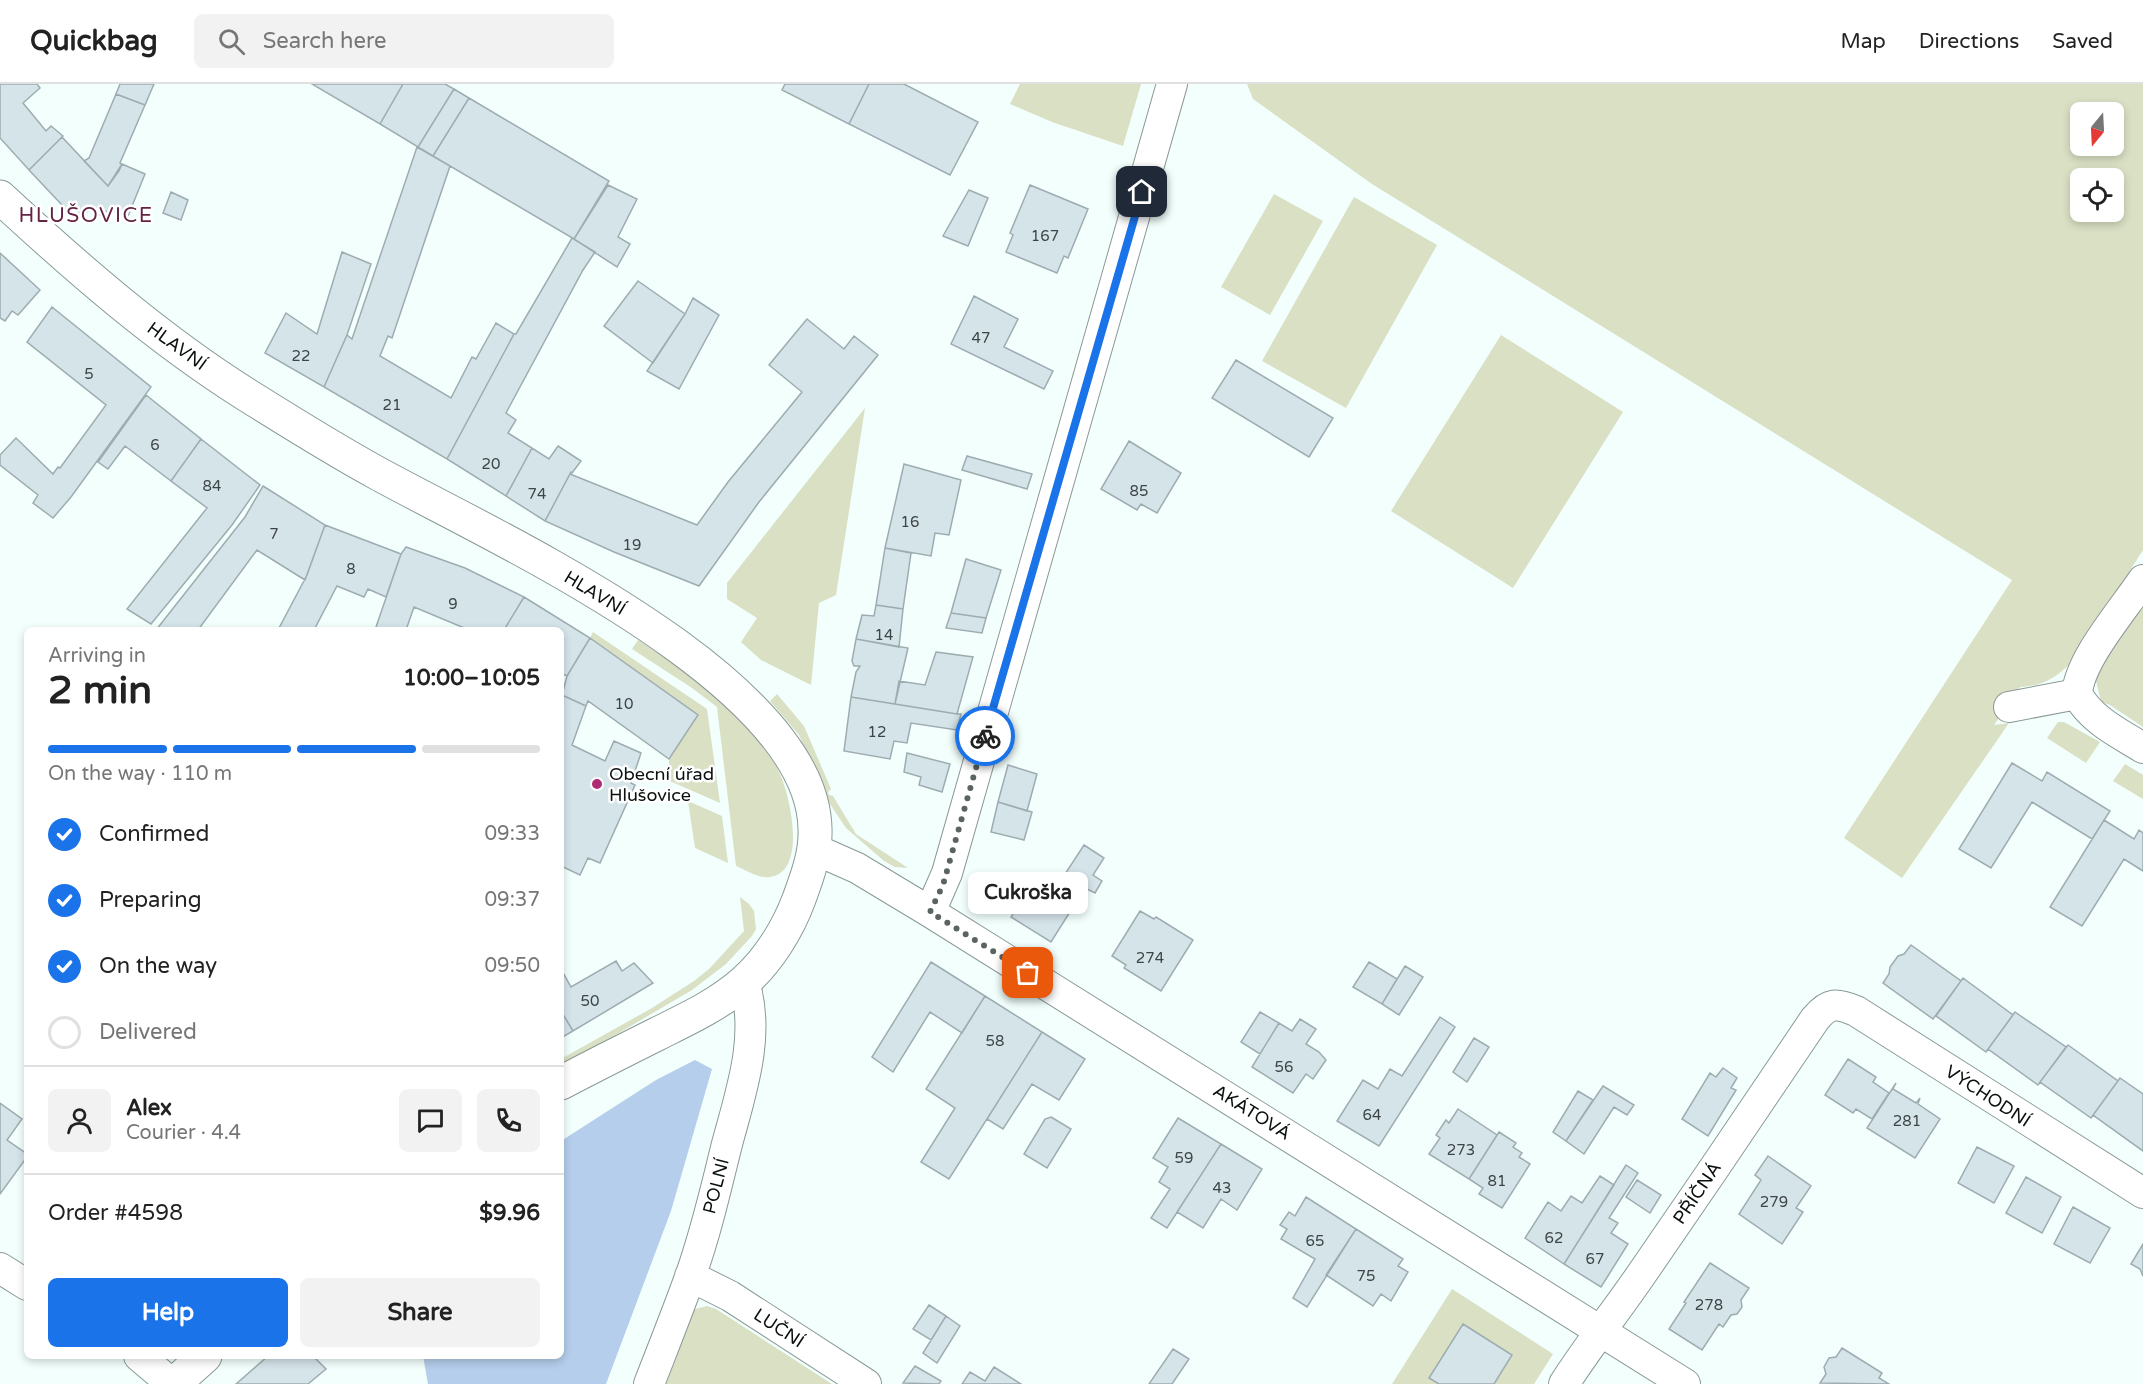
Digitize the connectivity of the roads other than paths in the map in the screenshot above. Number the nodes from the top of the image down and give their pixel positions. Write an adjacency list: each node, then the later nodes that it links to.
1 (1172, 84): 8 (street)
2 (0, 197): 7 (street, HLAVNÍ)
3 (2143, 580): 4 (street)
4 (2077, 694): 5 (street); 6 (street)
5 (2009, 707)
6 (2143, 748)
7 (814, 849): 8 (street, AKÁTOVÁ); 9 (street, HLAVNÍ)
8 (930, 912): 16 (street, AKÁTOVÁ)
9 (744, 982): 11 (street, HLAVNÍ); 14 (street, POLNÍ)
10 (1832, 1005): 12 (street, VÝCHODNÍ); 16 (street, PŘÍČNÁ)
11 (564, 1081)
12 (2143, 1193)
13 (0, 1268): 15 (street)
14 (690, 1276): 20 (street, POLNÍ); 21 (street, LUČNÍ)
15 (24, 1283)
16 (1602, 1331): 22 (street, PŘÍČNÁ); 23 (street, AKÁTOVÁ)
17 (143, 1359): 19 (street)
18 (202, 1359): 19 (street)
19 (173, 1384)
20 (649, 1384)
21 (866, 1384)
22 (1564, 1384)
23 (1685, 1384)

